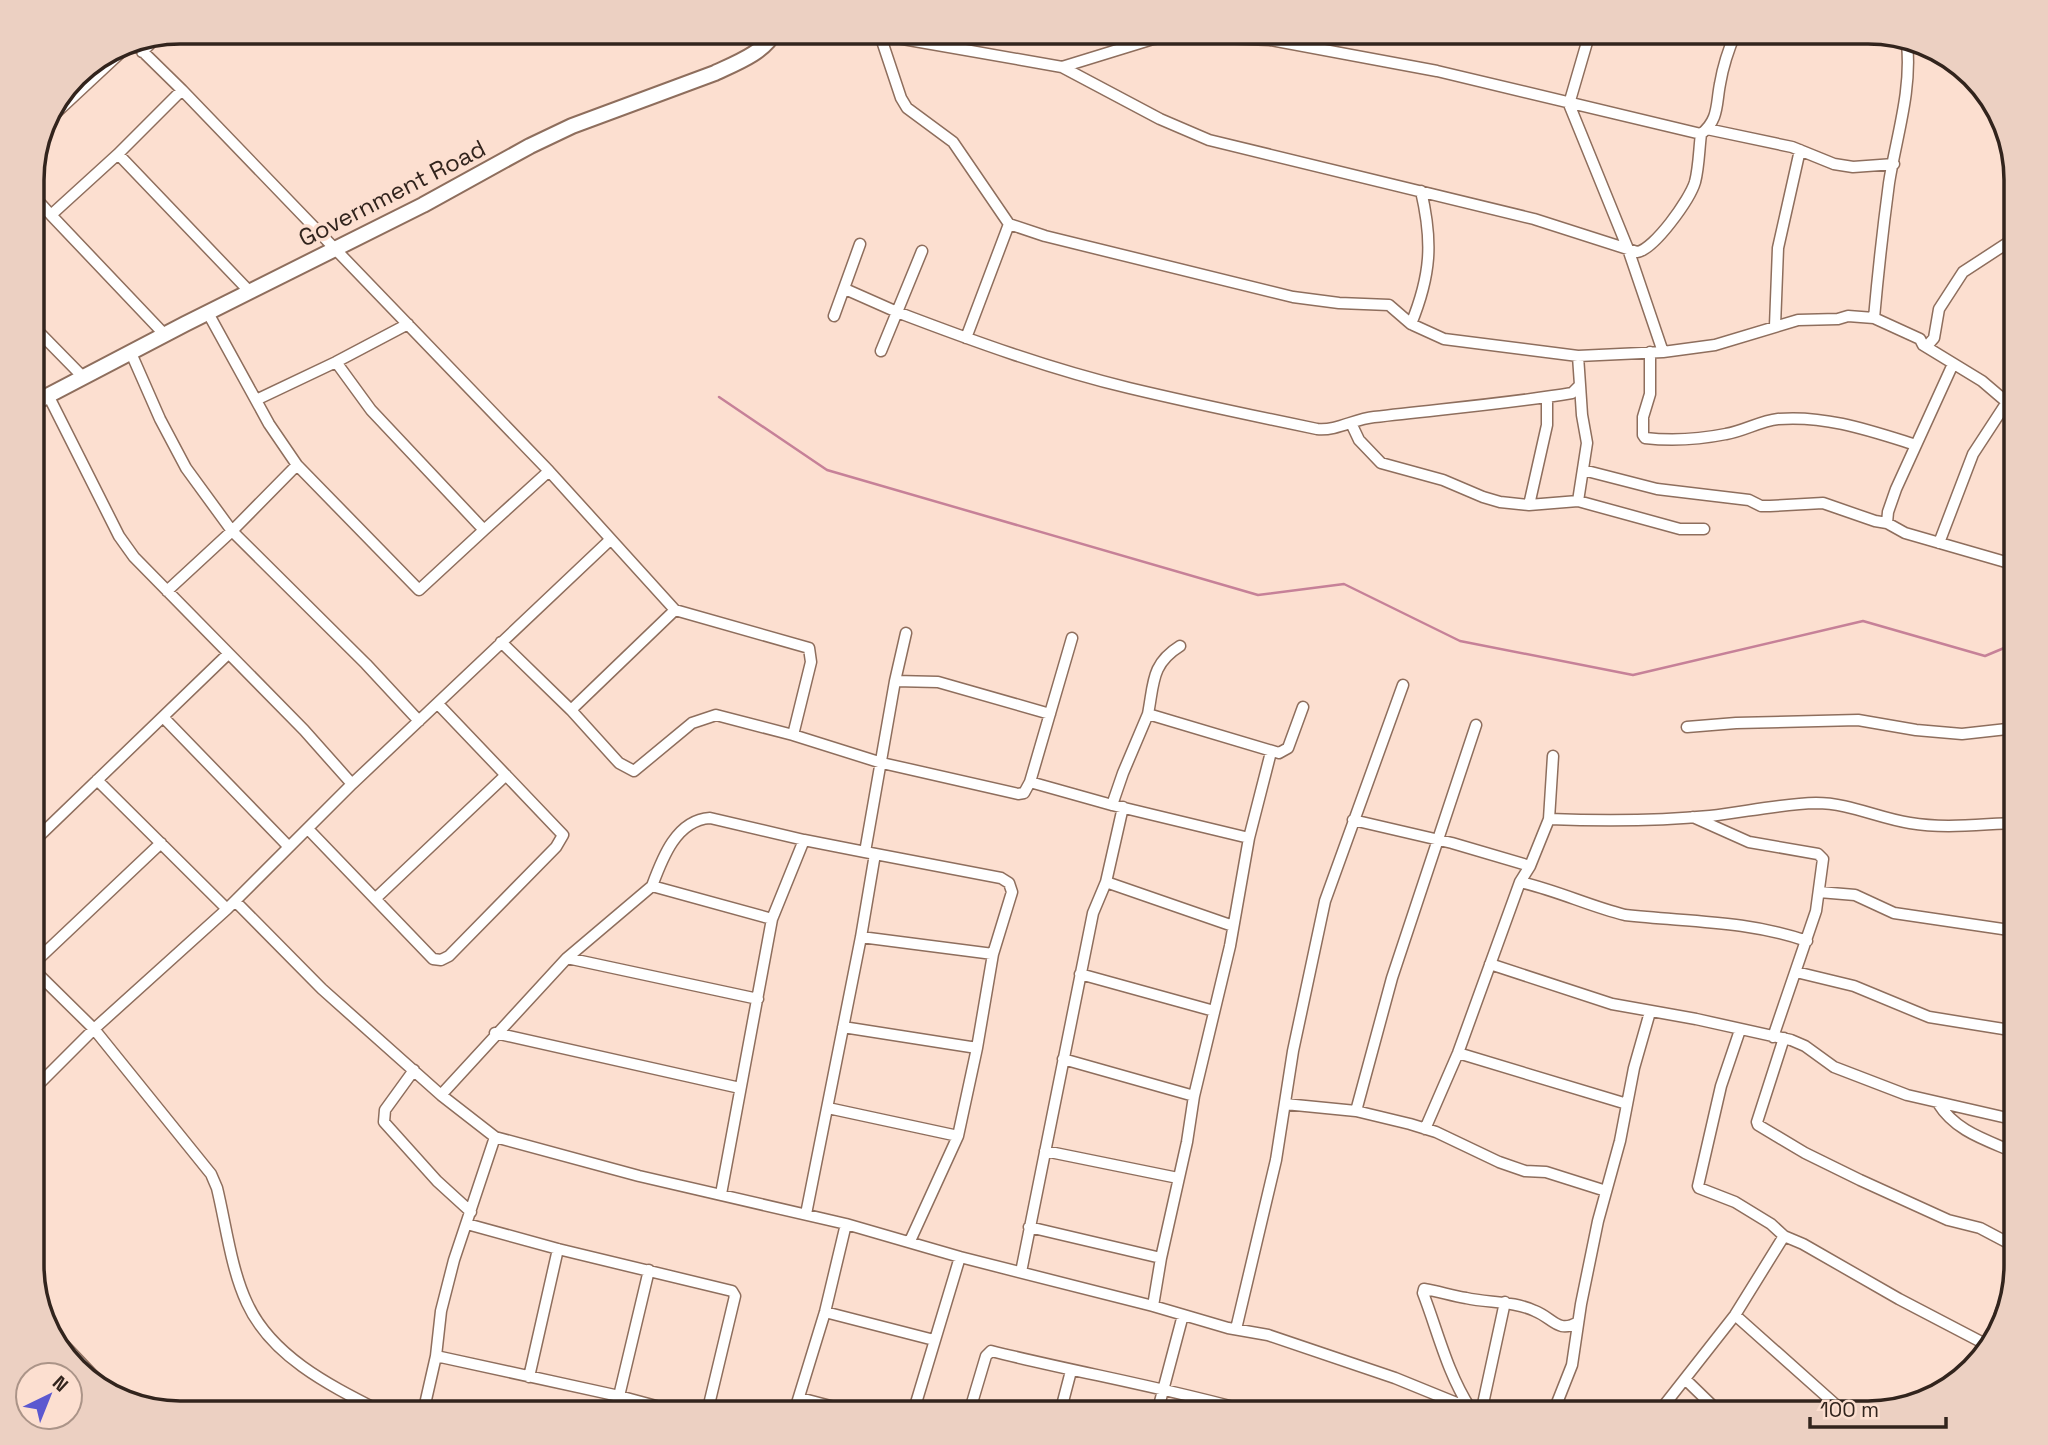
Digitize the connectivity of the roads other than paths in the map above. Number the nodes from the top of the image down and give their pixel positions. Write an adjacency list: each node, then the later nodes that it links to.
1 (761, 44): 27 (street, Government Road)
2 (881, 44): 24 (street)
3 (937, 44): 13 (street)
4 (1137, 44): 13 (street)
5 (1296, 44): 16 (street)
6 (1586, 44): 16 (street)
7 (1731, 44): 17 (street)
8 (147, 47): 11 (street)
9 (1907, 49): 20 (street)
10 (140, 50): 11 (street)
11 (142, 52): 14 (street)
12 (104, 67): 15 (street)
13 (1062, 67): 21 (street)
14 (182, 90): 19 (street); 27 (street)
15 (72, 97)
16 (1569, 104): 17 (street); 28 (street)
17 (1704, 132): 18 (street); 28 (street)
18 (1800, 150): 20 (street); 38 (street)
19 (118, 153): 23 (street); 31 (street)
20 (1894, 164): 35 (street)
21 (1421, 191): 28 (street); 37 (street)
22 (44, 207): 23 (street)
23 (51, 215): 39 (street)
24 (1009, 224): 37 (street); 41 (street)
25 (860, 244): 30 (street)
26 (2004, 245): 42 (street)
27 (335, 248): 31 (street, Government Road); 36 (street)
28 (1628, 249): 45 (street)
29 (922, 251): 32 (street)
30 (845, 289): 32 (street); 34 (street)
31 (250, 292): 33 (street, Government Road)
32 (897, 312): 41 (street); 43 (street)
33 (208, 313): 39 (street, Government Road); 56 (street)
34 (834, 316)
35 (1874, 318): 38 (street); 42 (street)
36 (408, 324): 48 (street); 62 (street)
37 (1411, 324): 47 (street)
38 (1775, 326): 45 (street)
39 (165, 335): 46 (street, Government Road)
40 (44, 337): 50 (street)
41 (966, 338): 58 (street)
42 (1923, 345): 49 (street)
43 (881, 351)
44 (1650, 352): 45 (street); 47 (street); 59 (street)
45 (1663, 352)
46 (131, 353): 50 (street, Government Road); 68 (street)
47 (1578, 356): 51 (street)
48 (336, 362): 56 (street); 67 (street)
49 (1953, 364): 55 (street); 59 (street)
50 (83, 377): 52 (street, Government Road)
51 (1580, 385): 54 (street); 61 (street)
52 (48, 395): 53 (street, Government Road); 72 (street)
53 (44, 397)
54 (1547, 397): 58 (street); 64 (street)
55 (2004, 399)
56 (256, 400): 60 (street)
57 (2004, 407): 70 (street)
58 (1351, 423): 64 (street)
59 (1916, 445): 65 (street)
60 (297, 465): 67 (street); 68 (street)
61 (1583, 470): 63 (street); 65 (street)
62 (549, 471): 67 (street); 69 (street)
63 (1578, 501): 64 (street); 66 (street)
64 (1529, 505)
65 (1887, 523): 70 (street)
66 (1704, 529)
67 (484, 530)
68 (232, 531): 72 (street); 87 (street)
69 (610, 540): 73 (street); 76 (street)
70 (1939, 543): 71 (street)
71 (2004, 561)
72 (167, 591): 78 (street)
73 (675, 610): 83 (street); 91 (street)
74 (906, 633): 79 (street)
75 (1072, 638): 84 (street)
76 (501, 642): 81 (street); 83 (street)
77 (1180, 646): 85 (street)
78 (228, 654): 86 (street); 98 (street)
79 (895, 681): 84 (street); 94 (street)
80 (1403, 685): 102 (street)
81 (438, 704): 87 (street); 95 (street)
82 (1303, 707): 92 (street)
83 (571, 710): 91 (street)
84 (1050, 714): 97 (street)
85 (1148, 714): 92 (street); 99 (street)
86 (163, 717): 96 (street); 110 (street)
87 (419, 721): 98 (street)
88 (1476, 724): 108 (street)
89 (1687, 727): 90 (street)
90 (2004, 729)
91 (793, 735): 94 (street)
92 (1271, 752): 106 (street)
93 (1553, 755): 101 (street)
94 (882, 763): 97 (street); 111 (street)
95 (506, 775): 117 (street); 117 (street)
96 (97, 779): 105 (street); 109 (street)
97 (1030, 782): 99 (street)
98 (352, 784): 104 (street)
99 (1117, 806): 106 (street); 113 (street)
100 (1693, 817): 101 (street); 103 (street); 116 (street)
101 (1549, 819): 112 (street)
102 (1353, 820): 108 (street); 150 (street)
103 (2004, 823)
104 (308, 829): 110 (street); 117 (street)
105 (44, 831)
106 (1249, 838): 121 (street)
107 (804, 840): 111 (street); 115 (street); 120 (street)
108 (1436, 840): 112 (street); 153 (street)
109 (161, 844): 119 (street); 126 (street)
110 (289, 847): 118 (street)
111 (870, 853): 123 (street); 125 (street)
112 (1530, 866): 114 (street)
113 (1106, 882): 121 (street); 130 (street)
114 (1520, 882): 124 (street); 128 (street)
115 (652, 886): 120 (street); 127 (street)
116 (1819, 892): 122 (street); 124 (street)
117 (376, 898)
118 (235, 901): 119 (street); 144 (street)
119 (227, 909): 136 (street)
120 (772, 919): 132 (street)
121 (1233, 926): 133 (street)
122 (2004, 929)
123 (861, 937): 125 (street); 135 (street)
124 (1807, 941): 129 (street)
125 (993, 954): 141 (street)
126 (44, 955)
127 (567, 958): 132 (street); 139 (street)
128 (1490, 964): 134 (street); 142 (street)
129 (1796, 972): 137 (street); 140 (street)
130 (1080, 974): 133 (street); 143 (street)
131 (44, 978): 136 (street)
132 (758, 999): 146 (street)
133 (1213, 1011): 148 (street)
134 (1650, 1012): 138 (street); 151 (street)
135 (843, 1027): 141 (street); 152 (street)
136 (94, 1029): 145 (street); 192 (street)
137 (2004, 1029)
138 (1740, 1030): 140 (street); 168 (street)
139 (495, 1033): 146 (street); 147 (street)
140 (1778, 1038): 149 (street); 169 (street)
141 (977, 1048): 156 (street)
142 (1458, 1053): 151 (street); 155 (street)
143 (1063, 1059): 148 (street); 159 (street)
144 (414, 1070): 147 (street); 163 (street)
145 (44, 1079)
146 (740, 1088): 162 (street)
147 (441, 1095): 157 (street)
148 (1194, 1096): 160 (street)
149 (1938, 1103): 154 (street); 158 (street)
150 (1285, 1104): 153 (street); 182 (street)
151 (1627, 1104): 161 (street)
152 (828, 1108): 156 (street); 164 (street)
153 (1356, 1111): 155 (street)
154 (2004, 1117)
155 (1425, 1129): 161 (street)
156 (958, 1136): 170 (street)
157 (495, 1137): 162 (street); 163 (street)
158 (2004, 1147)
159 (1045, 1151): 160 (street); 167 (street)
160 (1178, 1178): 173 (street)
161 (1606, 1191): 181 (street)
162 (721, 1194): 164 (street)
163 (471, 1212): 165 (street)
164 (806, 1214): 166 (street)
165 (467, 1224): 171 (street); 185 (street)
166 (846, 1224): 170 (street); 178 (street)
167 (1029, 1227): 173 (street); 175 (street)
168 (1784, 1236): 180 (street); 184 (street)
169 (2004, 1240)
170 (910, 1241): 172 (street)
171 (558, 1249): 174 (street); 187 (street)
172 (960, 1257): 175 (street); 183 (street)
173 (1161, 1258): 177 (street)
174 (649, 1270): 190 (street); 195 (street)
175 (1021, 1272): 177 (street)
176 (1505, 1303): 181 (street); 204 (street); 205 (street)
177 (1153, 1306): 179 (street)
178 (825, 1312): 183 (street); 191 (street)
179 (1183, 1315): 182 (street); 189 (street)
180 (1735, 1315): 188 (street); 209 (street)
181 (1578, 1322): 206 (street)
182 (1236, 1329): 203 (street)
183 (934, 1340): 198 (street)
184 (1980, 1341)
185 (436, 1356): 187 (street); 193 (street)
186 (1071, 1371): 189 (street); 199 (street); 200 (street)
187 (529, 1377): 190 (street)
188 (1685, 1379): 207 (street); 208 (street)
189 (1163, 1392): 201 (street); 202 (street)
190 (619, 1396): 194 (street)
191 (800, 1398): 196 (street); 197 (street)
192 (361, 1401)
193 (426, 1401)
194 (638, 1401)
195 (710, 1401)
196 (799, 1401)
197 (811, 1401)
198 (916, 1401)
199 (973, 1401)
200 (1063, 1401)
201 (1160, 1401)
202 (1213, 1401)
203 (1451, 1401)
204 (1466, 1401)
205 (1484, 1401)
206 (1558, 1401)
207 (1668, 1401)
208 (1708, 1401)
209 (1831, 1401)

